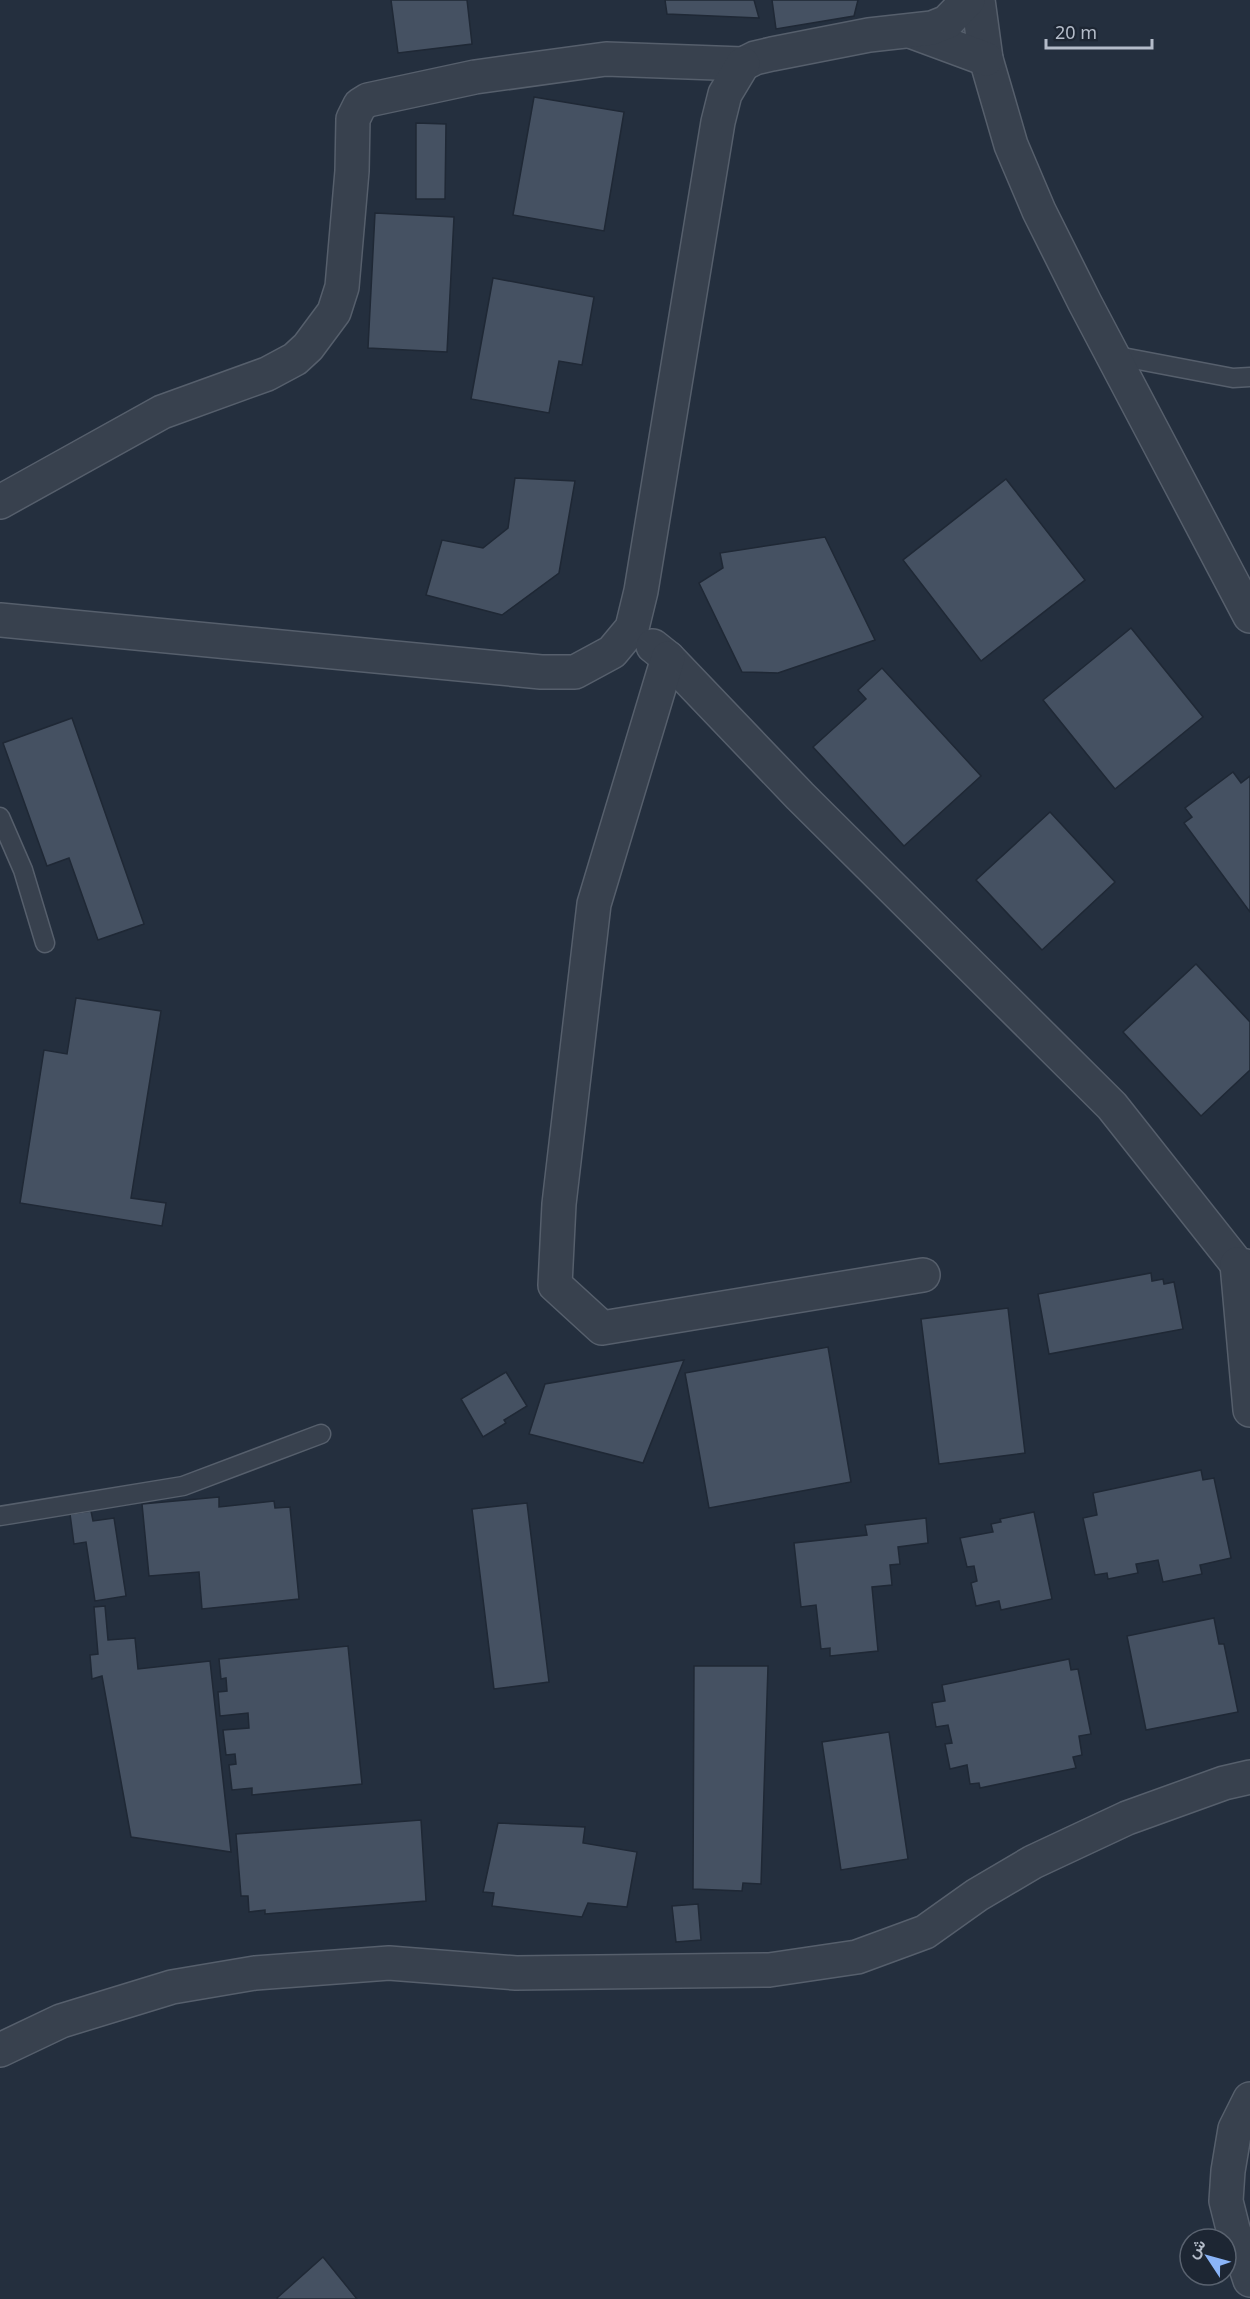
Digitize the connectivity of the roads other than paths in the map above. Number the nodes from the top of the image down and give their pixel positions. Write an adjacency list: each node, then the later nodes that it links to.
1 (968, 0): 3 (street)
2 (978, 0): 4 (street)
3 (913, 32): 4 (street); 5 (street)
4 (986, 58): 6 (street)
5 (743, 64): 8 (street); 11 (street)
6 (1112, 355): 7 (lane); 9 (street)
7 (1250, 377)
8 (0, 502)
9 (1250, 616)
10 (0, 620): 11 (street)
11 (632, 628): 12 (street)
12 (668, 658): 15 (street); 16 (street)
13 (0, 817): 14 (lane)
14 (45, 944)
15 (1244, 1265): 17 (street)
16 (923, 1275)
17 (1250, 1410)
18 (321, 1434): 19 (lane)
19 (0, 1516)
20 (1250, 1777): 21 (street)
21 (0, 2050)
22 (1250, 2099): 23 (street)
23 (1250, 2280)

